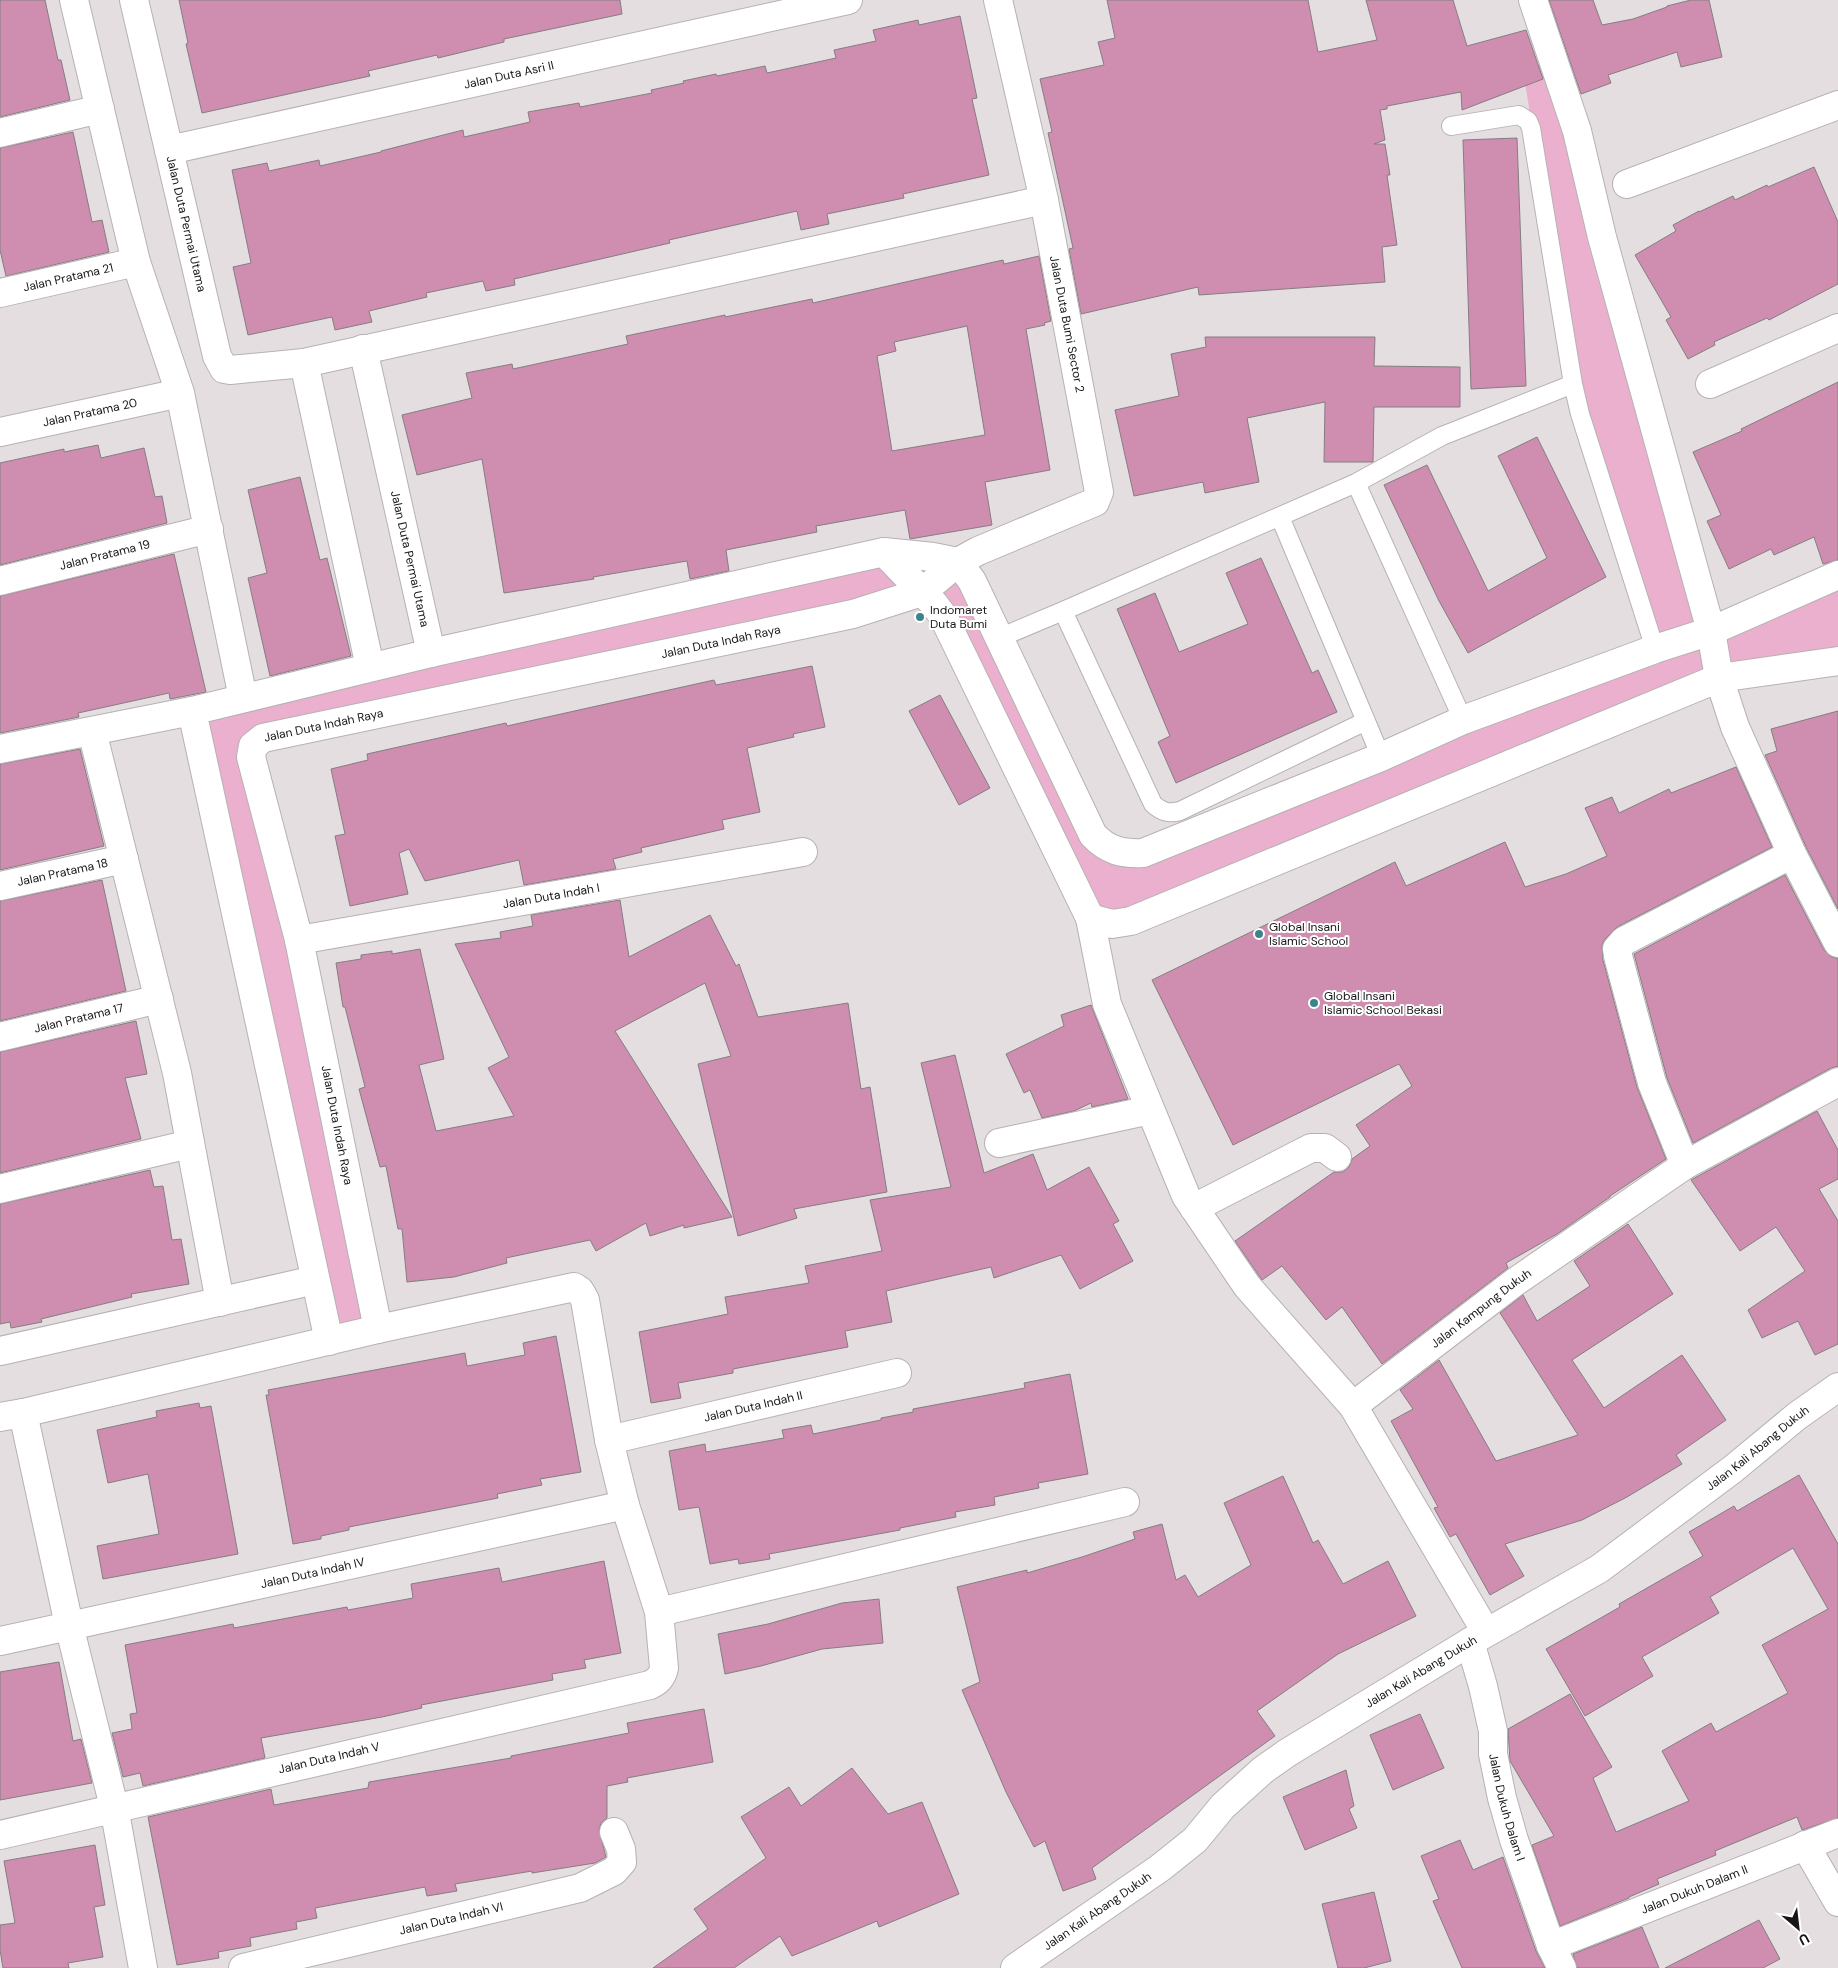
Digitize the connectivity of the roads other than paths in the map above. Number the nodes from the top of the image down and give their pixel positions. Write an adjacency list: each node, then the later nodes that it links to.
1 (74, 0): 7 (street)
2 (134, 0): 10 (street, Jalan Duta Permai Utama)
3 (848, 0): 10 (street, Jalan Duta Asri II)
4 (998, 0): 12 (street, Jalan Duta Bumi Sector 2)
5 (1534, 0): 31 (street)
6 (1838, 105): 11 (street)
7 (100, 109): 9 (street); 13 (street)
8 (1450, 126): 18 (lane)
9 (0, 133)
10 (169, 150): 17 (street, Jalan Duta Permai Utama)
11 (1627, 184)
12 (1044, 200): 16 (street); 26 (street, Jalan Duta Bumi Sector 2)
13 (136, 262): 14 (street, Jalan Pratama 21); 20 (street)
14 (0, 293)
15 (1838, 328): 19 (street)
16 (362, 349): 17 (street, Jalan Duta Permai Utama); 34 (street, Jalan Duta Permai Utama)
17 (304, 363): 36 (street)
18 (1572, 384): 22 (lane); 33 (lane)
19 (1710, 384)
20 (180, 393): 21 (street, Jalan Pratama 20); 24 (street)
21 (0, 432)
22 (1356, 483): 23 (lane); 40 (lane)
23 (1280, 517): 30 (lane); 41 (lane)
24 (209, 529): 28 (street, Jalan Pratama 19); 38 (street)
25 (884, 552): 26 (street); 29 (street); 34 (street)
26 (958, 562): 29 (street); 32 (street)
27 (1838, 575): 31 (street)
28 (0, 581)
29 (922, 592): 49 (street); 50 (street, Jalan Duta Indah Raya)
30 (1063, 611): 32 (lane); 41 (lane)
31 (1711, 631): 33 (street); 37 (street)
32 (999, 638): 44 (street)
33 (1655, 649): 40 (street)
34 (431, 653): 36 (street)
35 (1838, 661): 37 (street)
36 (370, 667): 38 (street)
37 (1719, 678): 46 (street); 49 (street)
38 (243, 698): 39 (street)
39 (192, 711): 42 (street); 62 (street)
40 (1463, 720): 44 (street)
41 (1366, 721): 44 (lane)
42 (92, 731): 43 (street); 47 (street)
43 (0, 749)
44 (1381, 757)
45 (803, 852): 50 (street, Jalan Duta Indah I)
46 (1792, 854): 51 (street); 59 (street)
47 (124, 859): 48 (street, Jalan Pratama 18); 52 (street)
48 (0, 886)
49 (1090, 918): 55 (street)
50 (299, 940): 64 (street, Jalan Duta Indah Raya)
51 (1838, 943)
52 (159, 999): 53 (street, Jalan Pratama 17); 57 (street)
53 (0, 1037)
54 (1838, 1082): 59 (street, Jalan Kampung Dukuh)
55 (1150, 1110): 56 (street); 61 (street)
56 (1000, 1142)
57 (190, 1144): 60 (street); 63 (street)
58 (1337, 1157): 61 (street)
59 (1685, 1164): 69 (street, Jalan Kampung Dukuh)
60 (0, 1189)
61 (1194, 1208): 69 (street)
62 (315, 1280): 63 (street); 65 (street)
63 (220, 1302): 66 (street)
64 (378, 1329): 65 (street); 71 (street)
65 (329, 1341): 70 (street)
66 (0, 1351)
67 (897, 1374): 71 (street, Jalan Duta Indah II)
68 (1838, 1386): 76 (street, Jalan Kali Abang Dukuh)
69 (1353, 1406): 76 (street)
70 (11, 1415): 75 (street)
71 (609, 1440): 73 (street)
72 (1124, 1502): 74 (street)
73 (625, 1505): 74 (street); 75 (street, Jalan Duta Indah IV)
74 (659, 1612): 78 (street, Jalan Duta Indah V)
75 (69, 1625): 77 (street, Jalan Duta Indah IV); 78 (street)
76 (1478, 1637): 84 (street, Jalan Dukuh Dalam I); 87 (street, Jalan Kali Abang Dukuh)
77 (0, 1641)
78 (114, 1807): 81 (street, Jalan Duta Indah V); 85 (street)
79 (614, 1832): 86 (street, Jalan Duta Indah VI)
80 (1838, 1833): 82 (street, Jalan Dukuh Dalam II)
81 (0, 1835)
82 (1805, 1844): 83 (street); 84 (street, Jalan Dukuh Dalam II)
83 (1838, 1902)
84 (1556, 1957)
85 (144, 1968)
86 (243, 1968)
87 (1015, 1968)

